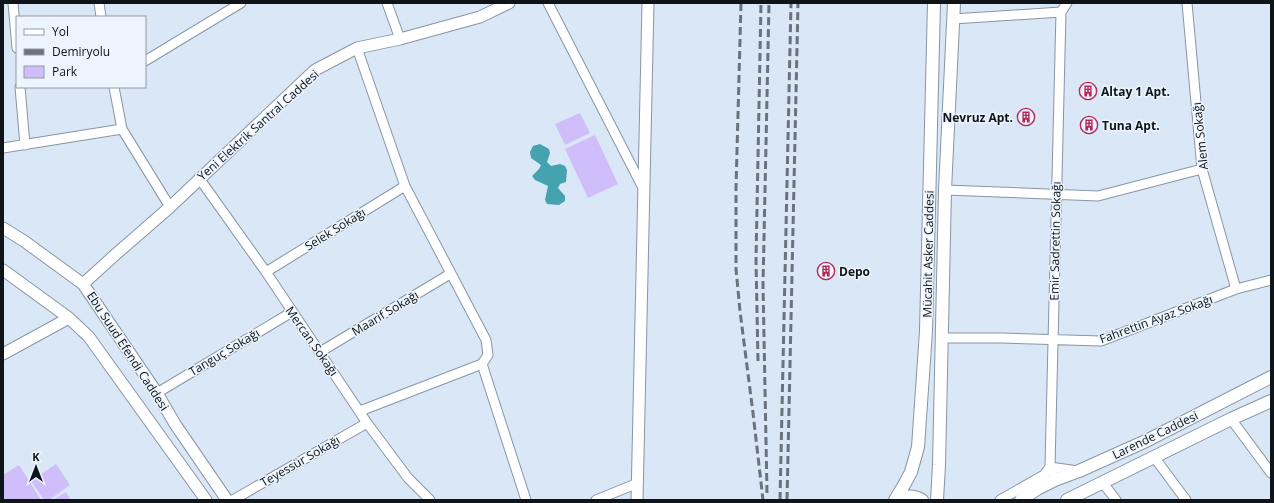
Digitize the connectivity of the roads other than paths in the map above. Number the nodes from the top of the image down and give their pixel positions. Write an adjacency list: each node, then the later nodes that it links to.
1 (13, 3): 15 (street)
2 (98, 3): 13 (street)
3 (241, 3): 18 (street)
4 (387, 3): 16 (street)
5 (509, 3): 16 (street, Yeni Elektrik Santral Caddesi)
6 (548, 3): 27 (street)
7 (648, 3): 27 (street)
8 (934, 3): 65 (main road, Mücahit Asker Caddesi)
9 (954, 3): 14 (main road, Mücahit Asker Caddesi)
10 (1067, 3): 12 (street)
11 (1187, 3): 24 (street, Alem Sokağı)
12 (1061, 12): 14 (street); 29 (street, Emir Sadrettin Sokağı)
13 (101, 16)
14 (953, 19): 28 (main road, Mücahit Asker Caddesi)
15 (16, 37)
16 (400, 39): 17 (street, Yeni Elektrik Santral Caddesi)
17 (357, 48): 25 (street, Yeni Elektrik Santral Caddesi); 26 (street)
18 (146, 60)
19 (20, 88): 22 (street)
20 (114, 88): 21 (street)
21 (122, 129): 22 (street); 30 (street)
22 (25, 145): 23 (street)
23 (3, 148)
24 (1202, 169): 29 (street); 37 (street, Alem Sokağı)
25 (199, 178): 30 (street, Yeni Elektrik Santral Caddesi); 33 (street, Mercan Sokağı)
26 (405, 186): 33 (street, Selek Sokağı); 34 (street)
27 (644, 190): 57 (street)
28 (945, 190): 29 (street); 40 (main road, Mücahit Asker Caddesi)
29 (1056, 194): 41 (street, Emir Sadrettin Sokağı)
30 (170, 206): 36 (street, Yeni Elektrik Santral Caddesi)
31 (3, 228): 36 (street, Ebu Suud Efendi Caddesi)
32 (3, 270): 39 (street, Ebu Suud Efendi Caddesi)
33 (266, 272): 38 (street, Mercan Sokağı)
34 (450, 274): 42 (street, Maarif Sokağı); 44 (street)
35 (1271, 280): 37 (street, Fahrettin Ayaz Sokağı)
36 (83, 284): 46 (street, Ebu Suud Efendi Caddesi)
37 (1236, 289): 41 (street, Fahrettin Ayaz Sokağı)
38 (292, 312): 42 (street, Mercan Sokağı); 46 (street, Tanguç Sokağı)
39 (69, 318): 43 (street); 58 (street, Ebu Suud Efendi Caddesi)
40 (942, 338): 41 (street, Fahrettin Ayaz Sokağı); 67 (main road, Mücahit Asker Caddesi)
41 (1053, 340): 52 (street, Emir Sadrettin Sokağı)
42 (320, 352): 48 (street, Mercan Sokağı)
43 (3, 354)
44 (482, 364): 48 (street); 62 (street)
45 (1271, 377): 53 (main road, Larende Caddesi)
46 (157, 393): 59 (street, Ebu Suud Efendi Caddesi)
47 (1271, 401): 49 (main road, Larende Caddesi)
48 (360, 411): 50 (street, Mercan Sokağı)
49 (1231, 419): 51 (main road, Larende Caddesi); 54 (street)
50 (367, 423): 60 (street, Teyessür Sokağı); 61 (street, Mercan Sokağı)
51 (1154, 457): 56 (main road, Larende Caddesi); 72 (street)
52 (1050, 467): 53 (street); 55 (street, Emir Sadrettin Sokağı); 68 (street)
53 (1080, 471): 55 (main road, Larende Caddesi)
54 (1271, 473)
55 (1055, 480): 69 (main road, Larende Caddesi)
56 (1103, 482): 70 (main road, Larende Caddesi); 71 (street)
57 (638, 483): 63 (street); 64 (street)
58 (206, 500)
59 (227, 500)
60 (233, 500)
61 (430, 500)
62 (526, 500)
63 (596, 500)
64 (637, 500)
65 (895, 500): 66 (main road)
66 (922, 500)
67 (937, 500)
68 (1000, 500)
69 (1021, 500)
70 (1067, 500)
71 (1116, 500)
72 (1186, 500)

